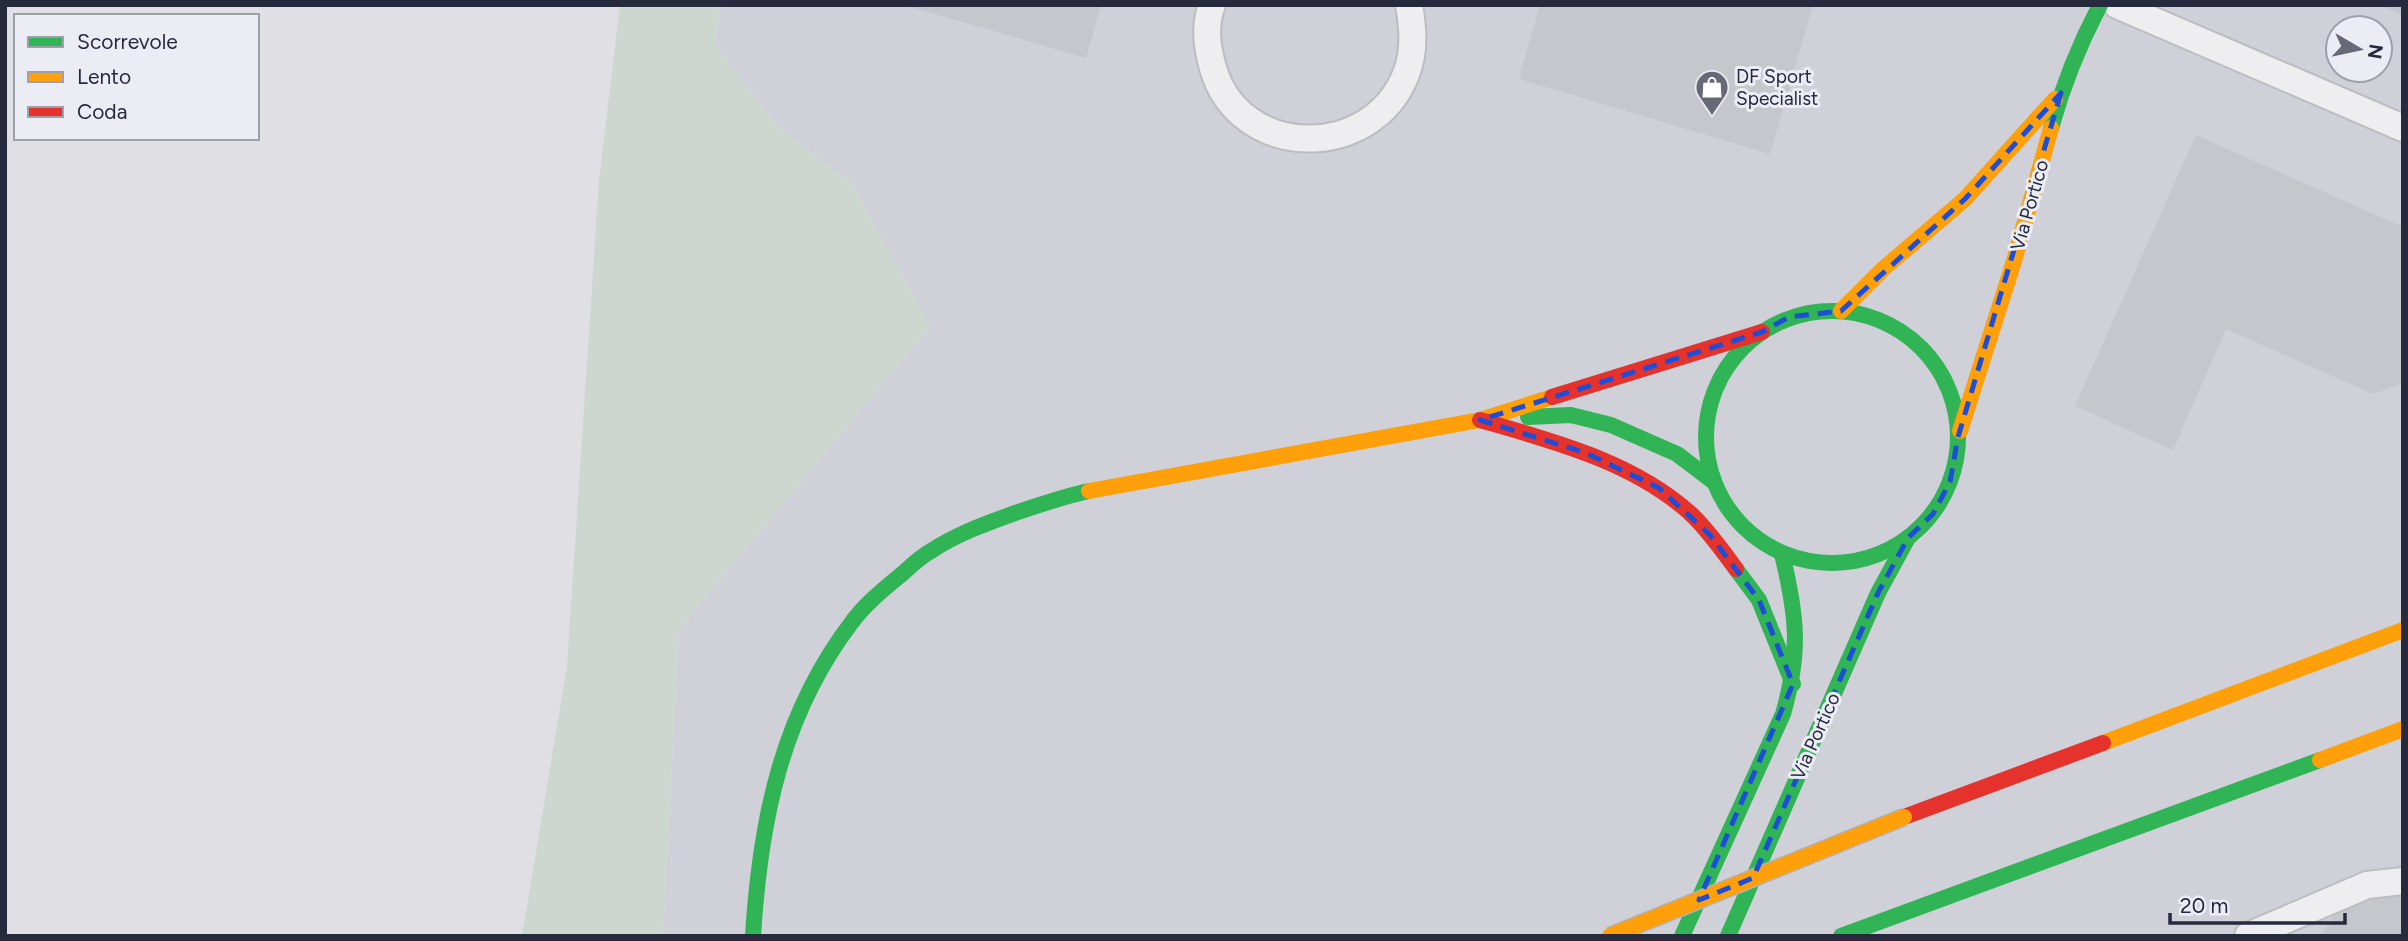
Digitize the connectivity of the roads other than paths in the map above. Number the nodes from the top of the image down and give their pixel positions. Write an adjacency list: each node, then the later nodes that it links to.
1 (1212, 5): 2 (lane)
2 (1409, 5)
3 (2100, 5): 5 (main road, Via Portico)
4 (2117, 5): 6 (lane)
5 (2061, 93): 7 (main road, Via Portico); 10 (main road, Via Portico)
6 (2403, 128)
7 (1841, 310): 8 (main road, Via Portico); 10 (main road, Via Portico)
8 (1762, 332): 9 (main road); 11 (main road, Via Portico)
9 (1480, 420): 11 (main road); 15 (main road); 20 (main road)
10 (1958, 437): 12 (main road, Via Portico)
11 (1714, 482): 13 (main road, Via Portico)
12 (1908, 538): 13 (main road, Via Portico); 26 (main road, Via Portico)
13 (1782, 554): 15 (main road, Via Portico)
14 (2403, 630): 24 (main road, bridge)
15 (1793, 684): 25 (main road, Via Portico)
16 (2403, 729): 18 (main road)
17 (2391, 751): 18 (main road)
18 (2343, 752): 21 (main road)
19 (2403, 881): 27 (lane)
20 (755, 887): 22 (main road); 23 (main road)
21 (1845, 934)
22 (753, 936)
23 (768, 936)
24 (1610, 936)
25 (1682, 936)
26 (1728, 936)
27 (2248, 936)

